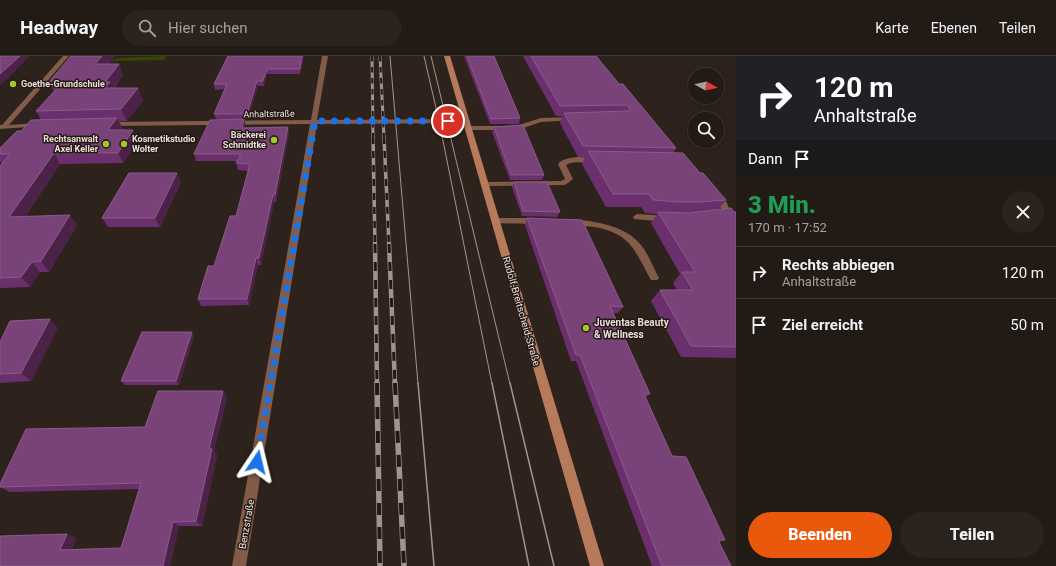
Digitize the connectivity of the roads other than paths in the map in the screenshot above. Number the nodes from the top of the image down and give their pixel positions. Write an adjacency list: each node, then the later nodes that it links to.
1 (66, 56): 9 (street)
2 (325, 56): 5 (street, Benzstraße)
3 (447, 56): 7 (street, Rudolf-Breitscheid-Straße)
4 (585, 119): 7 (street, Anhaltstraße)
5 (315, 121): 6 (street, Anhaltstraße); 7 (street, Anhaltstraße); 20 (street, Benzstraße)
6 (97, 124)
7 (468, 124): 11 (street, Rudolf-Breitscheid-Straße)
8 (50, 125): 9 (street)
9 (2, 128)
10 (607, 160): 11 (street)
11 (485, 184): 16 (street, Rudolf-Breitscheid-Straße)
12 (708, 185): 14 (street)
13 (637, 217): 15 (street)
14 (710, 218)
15 (679, 219)
16 (496, 221): 17 (street); 21 (street, Rudolf-Breitscheid-Straße)
17 (547, 222)
18 (561, 222): 19 (street)
19 (654, 278)
20 (239, 566)
21 (597, 566)

